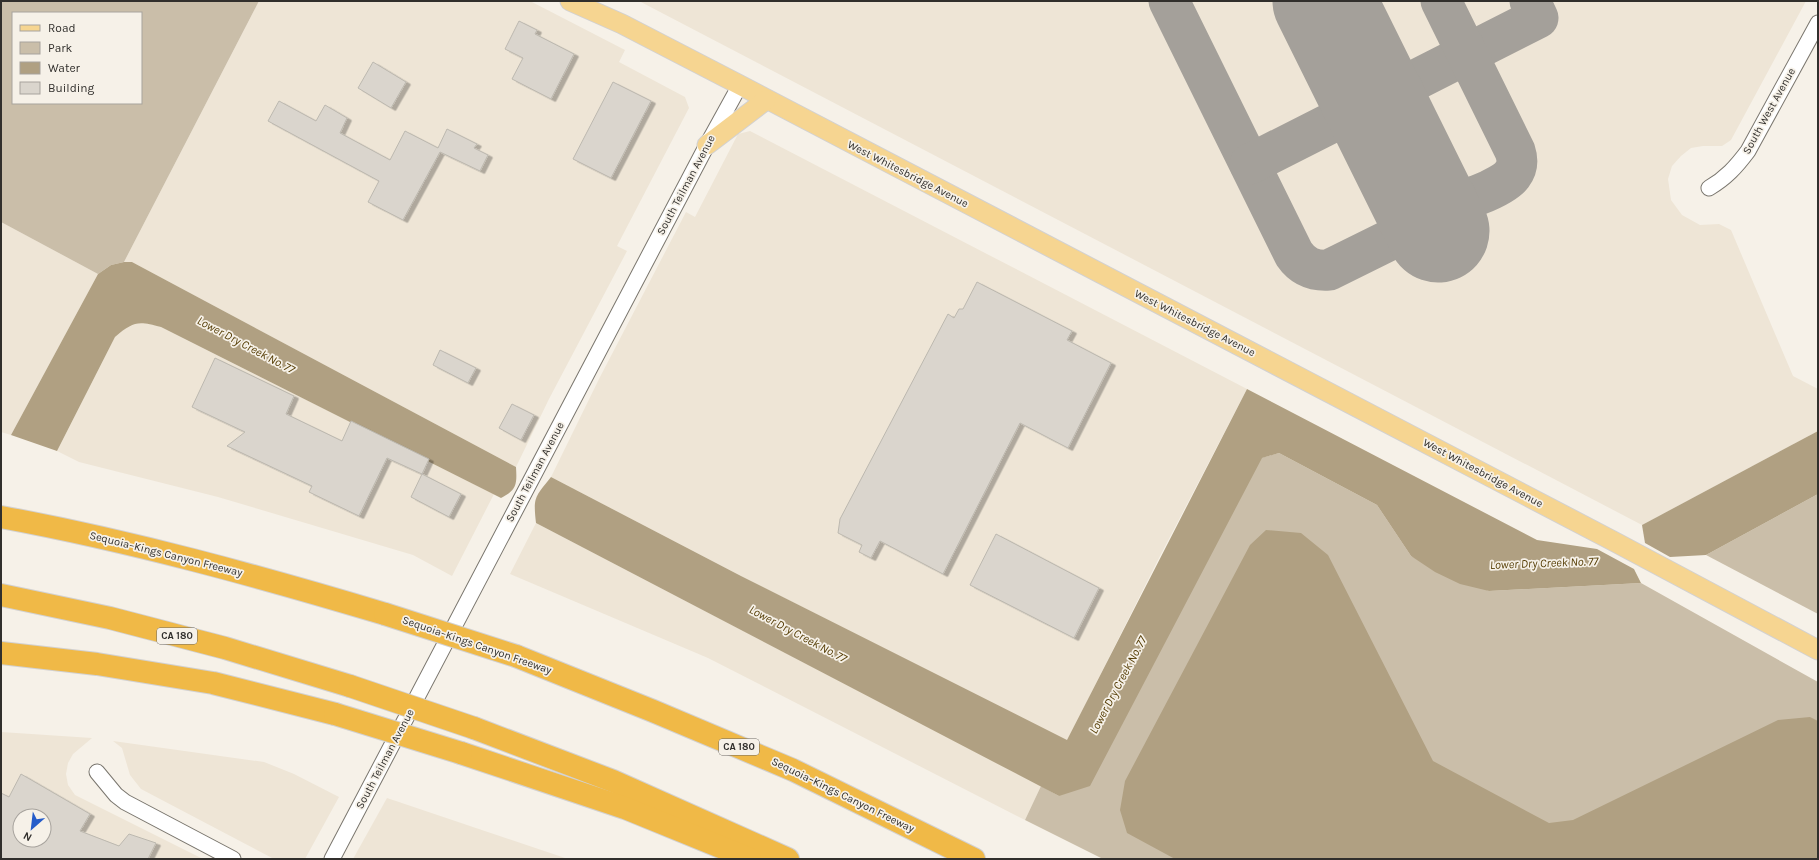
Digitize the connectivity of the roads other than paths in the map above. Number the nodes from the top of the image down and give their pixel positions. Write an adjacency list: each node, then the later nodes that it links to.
1 (570, 1): 4 (main road, West Whitesbridge Avenue)
2 (592, 1): 4 (main road)
3 (1818, 23): 8 (street, South West Avenue)
4 (622, 24): 5 (main road, West Whitesbridge Avenue)
5 (740, 85): 6 (main road, West Whitesbridge Avenue); 7 (street, South Teilman Avenue)
6 (766, 100): 7 (main road); 13 (main road, West Whitesbridge Avenue)
7 (707, 145): 19 (street, South Teilman Avenue)
8 (1709, 188)
9 (1, 510): 11 (highway)
10 (1, 517): 11 (highway, Sequoia–Kings Canyon Freeway / CA 180)
11 (136, 545): 22 (highway, Sequoia–Kings Canyon Freeway / CA 180, bridge)
12 (1, 595): 21 (highway, CA 180, bridge)
13 (1818, 650)
14 (1, 653): 16 (highway)
15 (1, 661): 16 (highway)
16 (96, 664): 20 (highway, bridge)
17 (97, 772): 18 (street)
18 (233, 859)
19 (332, 859)
20 (750, 859)
21 (788, 859)
22 (974, 859)

